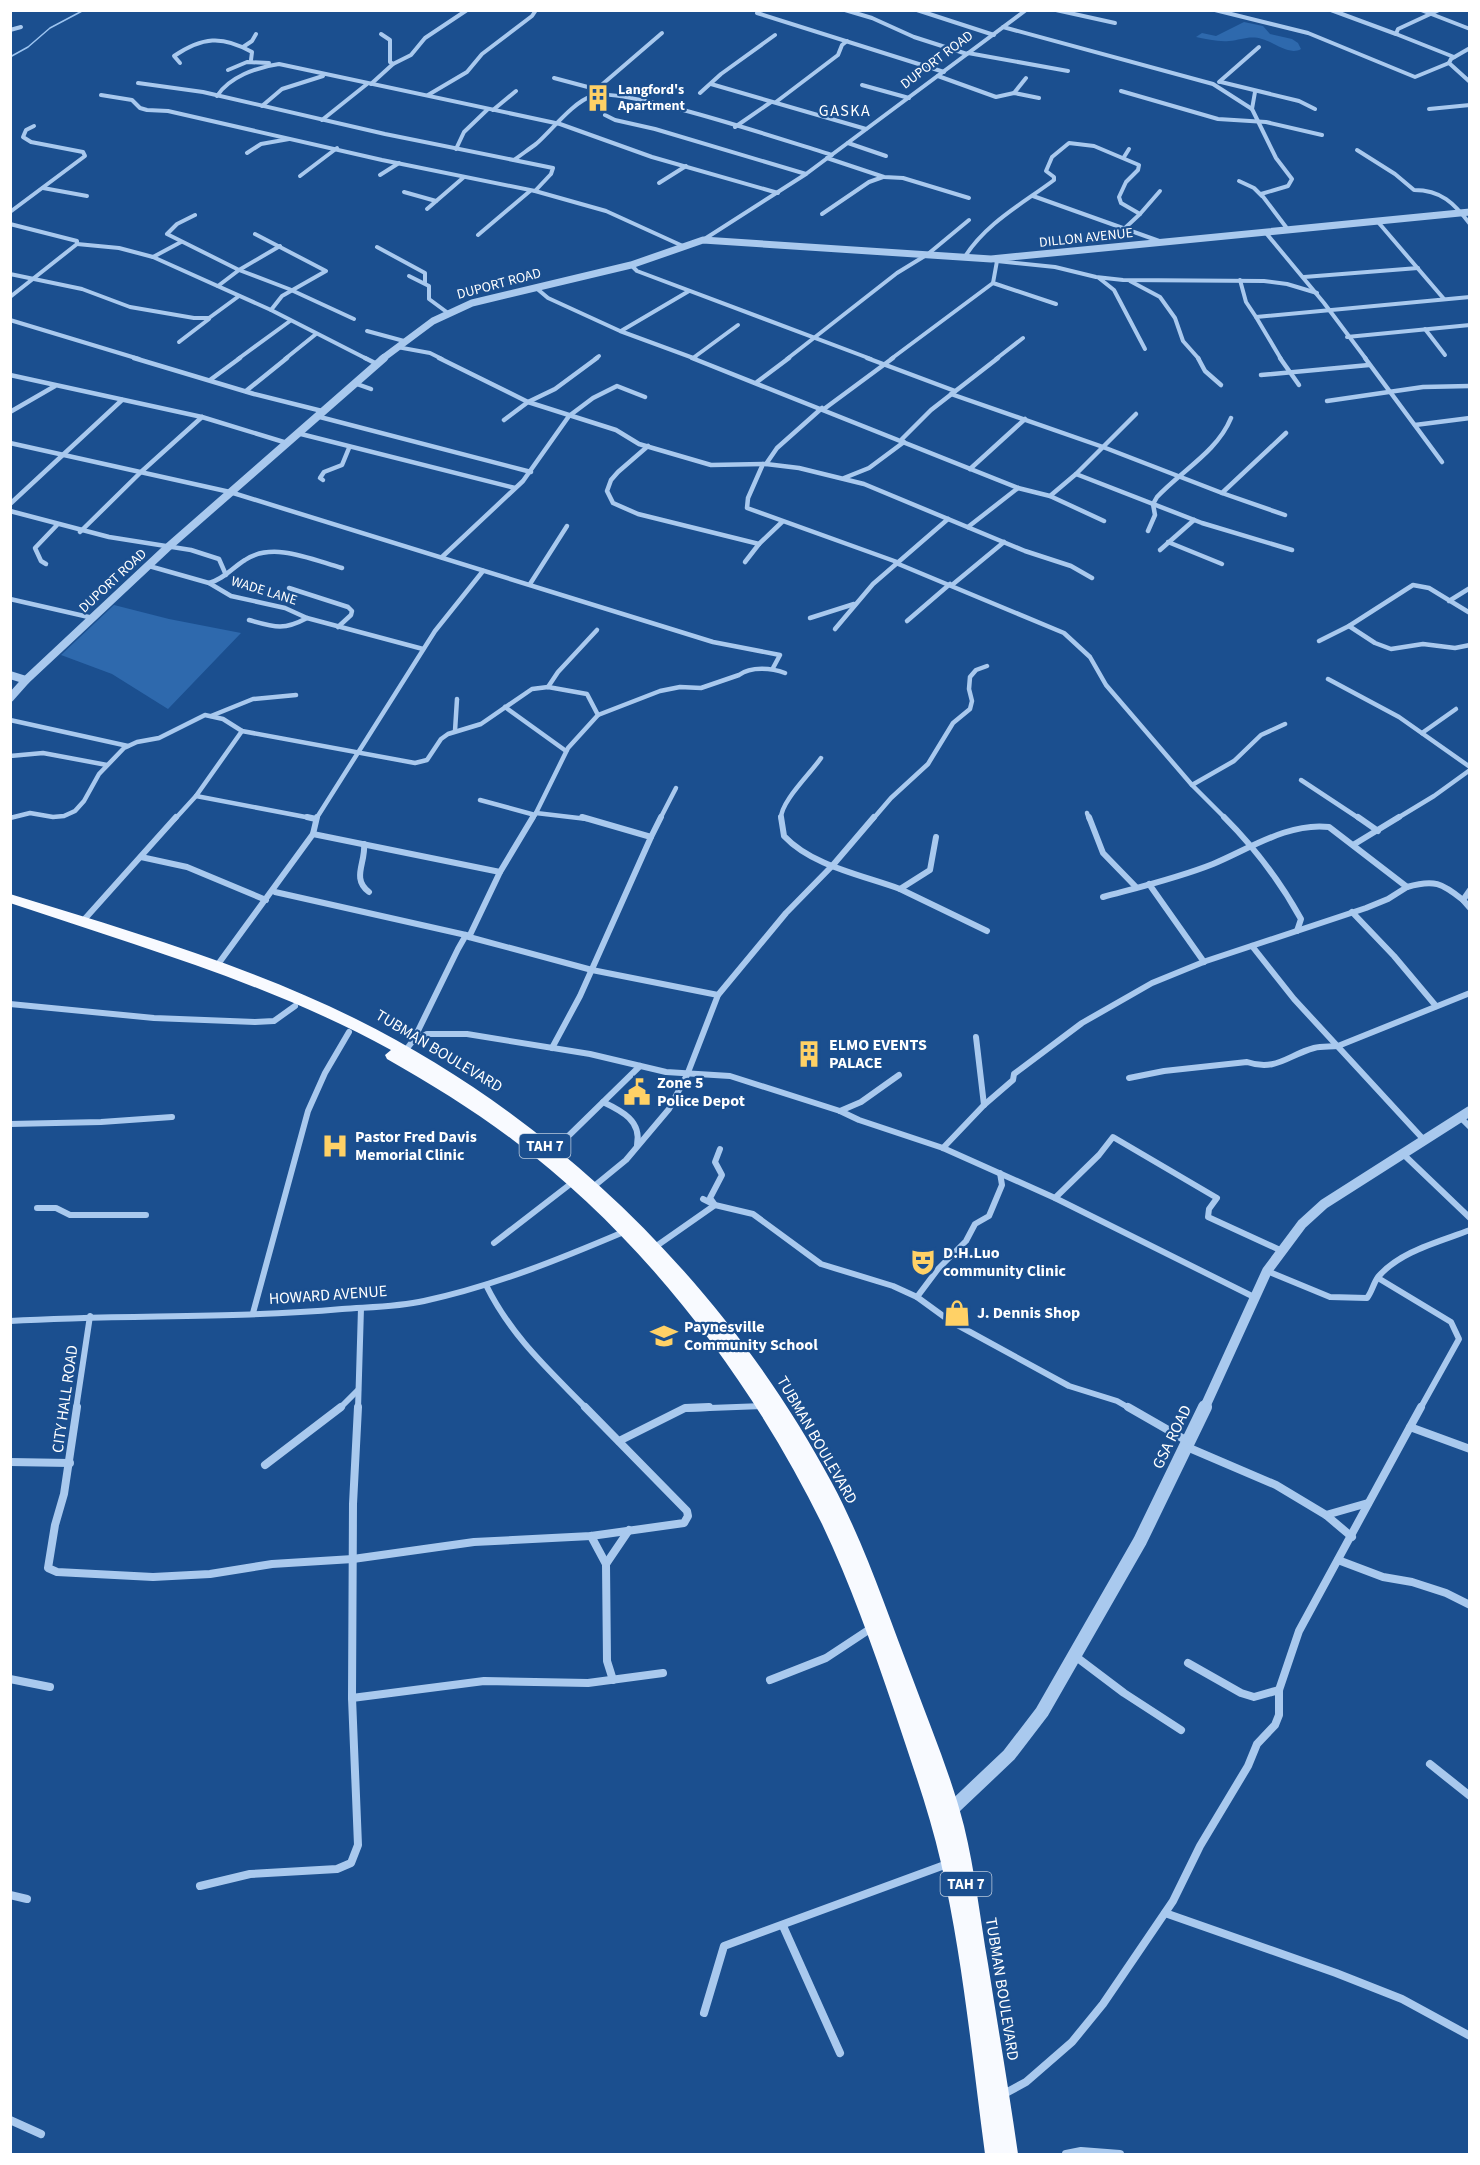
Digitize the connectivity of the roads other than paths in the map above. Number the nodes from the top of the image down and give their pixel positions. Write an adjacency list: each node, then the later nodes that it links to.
1 (467, 10): 32 (street)
2 (845, 10): 28 (street)
3 (917, 10): 23 (street)
4 (1026, 10): 15 (street, DUPORT ROAD)
5 (1056, 10): 13 (street)
6 (1215, 10): 33 (street)
7 (1422, 10): 12 (street)
8 (1439, 10): 12 (street)
9 (535, 11): 57 (street)
10 (1329, 12): 21 (street)
11 (757, 13): 24 (street)
12 (1430, 14): 16 (street); 21 (street)
13 (1116, 23)
14 (21, 27): 17 (street)
15 (1003, 27): 23 (street, DUPORT ROAD); 47 (street)
16 (1470, 29)
17 (10, 30)
18 (662, 33): 49 (street)
19 (256, 34): 25 (street)
20 (381, 34): 32 (street)
21 (1396, 34): 29 (street)
22 (775, 35): 46 (street)
23 (994, 35): 28 (street, DUPORT ROAD)
24 (847, 41): 37 (street); 61 (street)
25 (243, 47): 30 (street); 31 (street)
26 (1259, 47): 42 (street)
27 (1470, 48): 29 (street)
28 (968, 54): 36 (street); 37 (street, DUPORT ROAD)
29 (1454, 57): 33 (street)
30 (251, 60): 34 (street); 35 (street)
31 (180, 63)
32 (393, 63): 45 (street)
33 (1449, 63): 43 (street)
34 (273, 64): 38 (street); 58 (street)
35 (228, 70)
36 (1068, 71)
37 (944, 72): 39 (street, DUPORT ROAD)
38 (327, 75): 45 (street); 63 (street)
39 (938, 76): 55 (street); 59 (street, DUPORT ROAD)
40 (554, 78): 49 (street)
41 (1026, 78): 55 (street)
42 (1221, 82): 47 (street); 52 (street)
43 (1470, 82)
44 (138, 83): 58 (street)
45 (369, 84): 57 (street); 69 (street)
46 (711, 84): 54 (street); 61 (street)
47 (1213, 84): 64 (street)
48 (862, 85): 59 (street)
49 (598, 88): 53 (street)
50 (516, 91): 66 (street)
51 (1121, 91): 70 (street)
52 (1255, 92): 64 (street); 65 (street)
53 (605, 93): 71 (street); 73 (street)
54 (700, 93)
55 (1014, 93): 60 (street)
56 (101, 95): 76 (street)
57 (428, 95): 66 (street)
58 (217, 96): 63 (street)
59 (909, 98): 74 (street, DUPORT ROAD)
60 (1038, 98)
61 (774, 102): 73 (street); 74 (street)
62 (1470, 105): 67 (street)
63 (262, 106): 69 (street)
64 (1252, 109): 70 (street)
65 (1315, 109)
66 (490, 110): 71 (street); 79 (street)
67 (1429, 110)
68 (605, 115): 90 (street)
69 (322, 120): 79 (street)
70 (1258, 121): 75 (street); 104 (street)
71 (556, 123): 87 (street); 89 (street)
72 (34, 126): 97 (street)
73 (735, 127): 83 (street)
74 (866, 129): 77 (street, DUPORT ROAD)
75 (1322, 135)
76 (292, 138): 78 (street); 82 (street)
77 (848, 143): 83 (street, DUPORT ROAD); 84 (street)
78 (337, 148): 88 (street); 92 (street)
79 (456, 149): 87 (street)
80 (1129, 149): 86 (street)
81 (1357, 150): 109 (street)
82 (247, 153)
83 (832, 155): 85 (street, DUPORT ROAD)
84 (886, 156)
85 (827, 158): 90 (street, DUPORT ROAD); 94 (street)
86 (1124, 158): 103 (street); 111 (street)
87 (514, 160): 98 (street)
88 (400, 163): 91 (street); 93 (street)
89 (686, 166): 96 (street); 101 (street)
90 (806, 174): 101 (street, DUPORT ROAD)
91 (380, 175)
92 (300, 176)
93 (464, 177): 98 (street); 106 (street)
94 (884, 177): 105 (street); 110 (street)
95 (1239, 180): 104 (street)
96 (658, 183)
97 (43, 188): 102 (street); 108 (street)
98 (533, 191): 121 (street); 128 (street)
99 (404, 192): 106 (street)
100 (1160, 192): 111 (street)
101 (778, 193): 122 (street, DUPORT ROAD)
102 (87, 196)
103 (1033, 196): 117 (street); 131 (street)
104 (1262, 196): 118 (street)
105 (969, 198)
106 (436, 201): 107 (street)
107 (427, 209)
108 (10, 212)
109 (1466, 212): 114 (street, DILLON AVENUE); 116 (street)
110 (822, 214)
111 (1140, 214): 117 (street)
112 (195, 215): 123 (street)
113 (969, 220): 129 (street)
114 (1377, 222): 118 (street, DILLON AVENUE); 134 (street)
115 (10, 224): 125 (street)
116 (1470, 224)
117 (1125, 228): 124 (street)
118 (1289, 231): 119 (street, DILLON AVENUE)
119 (1266, 233): 124 (street, DILLON AVENUE); 139 (street)
120 (255, 234): 126 (street)
121 (478, 235)
122 (703, 240): 128 (street, DUPORT ROAD); 129 (street, DILLON AVENUE)
123 (181, 242): 130 (street); 135 (street)
124 (1163, 242): 132 (street, DILLON AVENUE)
125 (77, 244): 130 (street); 140 (street)
126 (280, 246): 135 (street); 147 (street)
127 (377, 247): 143 (street)
128 (686, 247): 133 (street, DUPORT ROAD)
129 (927, 254): 131 (street, DILLON AVENUE); 171 (street)
130 (153, 257): 145 (street)
131 (964, 258): 132 (street, DILLON AVENUE)
132 (994, 260): 138 (street); 144 (street)
133 (631, 265): 146 (street, DUPORT ROAD); 148 (street)
134 (1418, 268): 139 (street); 153 (street)
135 (239, 270): 145 (street); 147 (street)
136 (10, 274): 140 (street)
137 (409, 276): 143 (street)
138 (1096, 277): 141 (street); 175 (street)
139 (1304, 277): 149 (street)
140 (33, 279): 151 (street); 159 (street)
141 (1129, 280): 142 (street); 188 (street)
142 (1240, 280): 149 (street); 158 (street)
143 (425, 283): 157 (street)
144 (993, 283): 154 (street); 180 (street)
145 (218, 286): 150 (street)
146 (535, 287): 157 (street, DUPORT ROAD); 167 (street)
147 (289, 289): 156 (street); 160 (street)
148 (689, 291): 167 (street); 171 (street)
149 (1317, 293): 155 (street)
150 (240, 296): 156 (street); 159 (street)
151 (10, 297)
152 (1470, 297): 153 (street)
153 (1444, 299): 155 (street)
154 (1056, 304)
155 (1329, 309): 158 (street); 169 (street)
156 (271, 310): 162 (street)
157 (448, 313): 172 (street, DUPORT ROAD)
158 (1256, 317): 182 (street)
159 (209, 318): 173 (street)
160 (354, 319)
161 (10, 320): 185 (street)
162 (290, 321): 168 (street); 185 (street)
163 (738, 325): 178 (street)
164 (1470, 325): 165 (street)
165 (1425, 329): 169 (street); 176 (street)
166 (367, 331): 172 (street)
167 (620, 331): 178 (street)
168 (316, 334): 179 (street); 193 (street)
169 (1347, 337): 181 (street)
170 (1023, 338): 194 (street)
171 (814, 339): 180 (street); 186 (street)
172 (404, 341): 174 (street, DUPORT ROAD)
173 (179, 342)
174 (397, 347): 179 (street, DUPORT ROAD); 199 (street)
175 (1145, 349)
176 (1445, 355)
177 (599, 356): 199 (street)
178 (693, 358): 186 (street)
179 (377, 363): 187 (street, DUPORT ROAD)
180 (883, 365): 194 (street); 200 (street)
181 (1369, 365): 182 (street); 195 (street)
182 (1290, 372): 184 (street); 189 (street)
183 (10, 375): 190 (street)
184 (1261, 375)
185 (210, 380): 193 (street)
186 (757, 382): 200 (street)
187 (354, 383): 192 (street); 202 (street, DUPORT ROAD)
188 (1221, 385)
189 (1299, 385)
190 (55, 386): 197 (street); 201 (street)
191 (1469, 387): 195 (street)
192 (371, 389)
193 (246, 391): 202 (street)
194 (953, 393): 208 (street); 213 (street)
195 (1389, 393): 198 (street); 210 (street)
196 (645, 397): 204 (street)
197 (122, 400): 205 (street); 219 (street)
198 (1327, 400)
199 (528, 402): 204 (street); 209 (street)
200 (823, 408): 213 (street); 221 (street)
201 (10, 412)
202 (319, 413): 211 (street, DUPORT ROAD); 224 (street)
203 (1136, 414): 217 (street)
204 (569, 416): 216 (street); 224 (street)
205 (202, 417): 215 (street); 223 (street)
206 (1231, 418): 226 (street)
207 (1470, 418): 210 (street)
208 (1025, 419): 217 (street); 222 (street)
209 (504, 420)
210 (1415, 425): 220 (street)
211 (297, 433): 215 (street, DUPORT ROAD); 218 (street)
212 (1286, 433): 232 (street)
213 (903, 441): 222 (street); 227 (street)
214 (10, 443): 219 (street)
215 (287, 443): 231 (street, DUPORT ROAD)
216 (648, 446): 221 (street); 249 (street)
217 (1103, 447): 225 (street); 226 (street)
218 (349, 448): 228 (street); 229 (street)
219 (63, 455): 223 (street); 234 (street)
220 (1442, 462)
221 (764, 464): 227 (street); 241 (street)
222 (970, 469): 230 (street)
223 (141, 472): 231 (street); 246 (street)
224 (531, 472): 229 (street)
225 (1076, 474): 233 (street); 235 (street)
226 (1179, 476): 232 (street); 235 (street)
227 (844, 478): 238 (street)
228 (323, 480)
229 (515, 488): 253 (street)
230 (1017, 488): 233 (street); 244 (street)
231 (230, 492): 250 (street, DUPORT ROAD); 253 (street)
232 (1222, 493): 237 (street)
233 (1050, 496): 240 (street)
234 (10, 504)
235 (1153, 504): 239 (street); 245 (street)
236 (10, 511): 242 (street)
237 (1285, 515)
238 (948, 519): 244 (street); 255 (street)
239 (1194, 520): 248 (street); 252 (street)
240 (1104, 521)
241 (782, 522): 249 (street); 255 (street)
242 (57, 525): 246 (street); 256 (street)
243 (567, 526): 264 (street)
244 (968, 527): 247 (street)
245 (1148, 531)
246 (80, 532): 250 (street)
247 (1004, 542): 262 (street); 265 (street)
248 (1168, 542): 251 (street); 257 (street)
249 (759, 544): 254 (street)
250 (167, 548): 258 (street, DUPORT ROAD); 261 (street)
251 (1160, 550)
252 (1292, 550)
253 (442, 557): 260 (street)
254 (745, 562)
255 (896, 563): 265 (street); 270 (street)
256 (46, 564)
257 (1222, 564)
258 (149, 566): 263 (street, WADE LANE); 272 (street, DUPORT ROAD)
259 (342, 568): 261 (street)
260 (483, 571): 264 (street); 283 (street)
261 (226, 575): 263 (street)
262 (1092, 578)
263 (209, 584): 273 (street, WADE LANE)
264 (530, 584): 285 (street)
265 (951, 584): 276 (street); 311 (street)
266 (289, 588): 278 (street)
267 (1470, 588): 269 (street)
268 (10, 599): 272 (street)
269 (1449, 601): 271 (street); 277 (street)
270 (858, 603): 274 (street); 279 (street)
271 (1470, 613)
272 (93, 618): 289 (street, DUPORT ROAD)
273 (307, 618): 275 (street); 278 (street, WADE LANE)
274 (810, 618)
275 (249, 620)
276 (907, 621)
277 (1349, 626): 281 (street); 282 (street)
278 (338, 627): 283 (street, WADE LANE)
279 (835, 629)
280 (597, 630): 290 (street)
281 (1318, 641)
282 (1470, 645)
283 (423, 649): 305 (street)
284 (987, 666): 327 (street)
285 (773, 668): 286 (street); 296 (street)
286 (785, 673)
287 (10, 675): 289 (street)
288 (1328, 679): 302 (street)
289 (26, 680): 292 (street, DUPORT ROAD)
290 (548, 687): 294 (street); 296 (street)
291 (296, 695): 297 (street)
292 (10, 698)
293 (457, 699): 301 (street)
294 (505, 707): 301 (street); 304 (street)
295 (1456, 709): 302 (street)
296 (598, 715): 304 (street)
297 (210, 716): 300 (street); 303 (street)
298 (10, 720): 303 (street)
299 (1285, 724): 311 (street)
300 (242, 731): 305 (street); 313 (street)
301 (455, 731): 305 (street)
302 (1422, 733): 309 (street)
303 (128, 746): 308 (street)
304 (566, 751): 316 (street)
305 (357, 753): 318 (street)
306 (10, 756): 308 (street)
307 (821, 758): 327 (street)
308 (107, 765): 317 (street)
309 (1470, 769): 319 (street)
310 (1301, 780): 319 (street)
311 (1192, 785): 324 (street)
312 (676, 788): 321 (street)
313 (196, 796): 318 (street); 326 (street)
314 (480, 800): 316 (street)
315 (1087, 813): 330 (street)
316 (536, 814): 321 (street); 328 (street)
317 (10, 818)
318 (316, 819): 320 (street)
319 (1378, 831): 325 (street)
320 (313, 834): 323 (street); 338 (street)
321 (651, 837): 352 (street)
322 (936, 837): 332 (street)
323 (364, 844): 328 (street); 335 (street)
324 (1252, 845): 325 (street); 329 (street); 343 (street)
325 (1353, 845): 331 (street)
326 (141, 857): 338 (street); 344 (street)
327 (833, 866): 332 (street); 354 (street)
328 (500, 872): 348 (street)
329 (1149, 884): 330 (street); 350 (street)
330 (1136, 887): 336 (street)
331 (1407, 887): 339 (street); 342 (street)
332 (900, 889): 346 (street)
333 (1470, 890): 339 (street)
334 (275, 892): 348 (street)
335 (369, 892)
336 (1103, 897)
337 (10, 898): 344 (highway, TUBMAN BOULEVARD / TAH 7)
338 (266, 900): 351 (street)
339 (1463, 900): 341 (street)
340 (10, 907): 356 (highway, TUBMAN BOULEVARD / TAH 7)
341 (1470, 908)
342 (1352, 912): 345 (street); 357 (street)
343 (1301, 919): 345 (street); 347 (street)
344 (82, 923): 351 (highway, TUBMAN BOULEVARD / TAH 7)
345 (1310, 926): 347 (street)
346 (987, 931)
347 (1297, 931): 349 (street)
348 (467, 936): 352 (street); 360 (street)
349 (1252, 946): 350 (street); 361 (street)
350 (1204, 962): 368 (street)
351 (216, 967): 360 (highway, TUBMAN BOULEVARD / TAH 7)
352 (592, 970): 354 (street); 362 (street)
353 (1470, 993): 357 (street)
354 (718, 995): 364 (street)
355 (10, 1004): 356 (street)
356 (295, 1006): 358 (highway, TUBMAN BOULEVARD / TAH 7)
357 (1436, 1006): 361 (street)
358 (350, 1032): 381 (highway, TUBMAN BOULEVARD / TAH 7); 400 (street)
359 (976, 1037): 368 (street)
360 (408, 1046): 362 (street); 378 (highway, TUBMAN BOULEVARD / TAH 7)
361 (1338, 1046): 366 (street); 374 (street)
362 (552, 1048): 363 (street)
363 (640, 1066): 364 (street); 367 (street)
364 (687, 1075): 369 (street); 375 (street)
365 (900, 1075): 369 (street)
366 (1129, 1078)
367 (603, 1102): 375 (street); 378 (street)
368 (984, 1105): 376 (street)
369 (840, 1111): 376 (street)
370 (1464, 1114): 373 (street); 374 (street, GSA ROAD)
371 (172, 1117): 372 (street)
372 (10, 1124)
373 (1470, 1127)
374 (1424, 1140): 379 (street, GSA ROAD)
375 (637, 1147): 382 (street)
376 (943, 1148): 380 (street)
377 (720, 1149): 385 (street)
378 (552, 1152): 382 (highway, TUBMAN BOULEVARD / TAH 7)
379 (1402, 1153): 388 (street); 393 (street, GSA ROAD)
380 (1000, 1173): 383 (street); 397 (street)
381 (573, 1182): 389 (highway, TUBMAN BOULEVARD / TAH 7); 391 (street)
382 (593, 1186): 389 (highway, TUBMAN BOULEVARD / TAH 7)
383 (1054, 1198): 393 (street); 398 (street)
384 (703, 1199): 385 (street)
385 (715, 1205): 392 (street); 397 (street)
386 (37, 1208): 387 (street)
387 (146, 1215)
388 (1470, 1218)
389 (629, 1229): 392 (highway, TUBMAN BOULEVARD / TAH 7); 396 (street, HOWARD AVENUE); 404 (highway, TUBMAN BOULEVARD / TAH 7)
390 (1470, 1230): 395 (street)
391 (494, 1243)
392 (655, 1247): 434 (highway, TUBMAN BOULEVARD / TAH 7)
393 (1280, 1250): 394 (street, GSA ROAD)
394 (1267, 1270): 395 (street); 398 (street, GSA ROAD)
395 (1378, 1278): 405 (street)
396 (486, 1285): 399 (street, HOWARD AVENUE); 406 (street)
397 (917, 1297): 407 (street)
398 (1254, 1298): 407 (street, GSA ROAD)
399 (361, 1308): 400 (street, HOWARD AVENUE); 403 (street)
400 (253, 1313): 401 (street, HOWARD AVENUE)
401 (90, 1316): 402 (street, HOWARD AVENUE); 410 (street, CITY HALL ROAD)
402 (10, 1321)
403 (359, 1389): 411 (street); 417 (street)
404 (764, 1406): 406 (street); 421 (highway, TUBMAN BOULEVARD / TAH 7)
405 (1410, 1427): 408 (street); 412 (street)
406 (619, 1441): 414 (street)
407 (1188, 1444): 413 (street); 422 (street, GSA ROAD)
408 (1470, 1449)
409 (10, 1462): 410 (street, CITY HALL ROAD)
410 (70, 1463): 417 (street)
411 (266, 1465)
412 (1368, 1503): 413 (street); 416 (street)
413 (1326, 1515): 416 (street)
414 (629, 1530): 415 (street); 419 (street)
415 (591, 1536): 417 (street); 419 (street)
416 (1352, 1537): 418 (street)
417 (353, 1559): 430 (street)
418 (1338, 1560): 420 (street); 429 (street)
419 (606, 1564): 426 (street)
420 (1470, 1605)
421 (874, 1626): 427 (street); 434 (highway, TUBMAN BOULEVARD / TAH 7)
422 (1074, 1655): 431 (street); 434 (street, GSA ROAD)
423 (1188, 1663): 429 (street)
424 (663, 1672): 426 (street)
425 (10, 1679): 428 (street)
426 (613, 1680): 430 (street)
427 (770, 1680)
428 (50, 1687)
429 (1279, 1690): 439 (street)
430 (352, 1698): 436 (street)
431 (1181, 1730)
432 (1430, 1764): 433 (street)
433 (1470, 1796)
434 (944, 1812): 435 (highway, TUBMAN BOULEVARD / TAH 7); 444 (highway, TUBMAN BOULEVARD / TAH 7)
435 (950, 1863): 440 (street); 447 (highway, TUBMAN BOULEVARD / TAH 7)
436 (200, 1886)
437 (10, 1895): 438 (street)
438 (27, 1899)
439 (1165, 1913): 442 (street); 444 (street)
440 (783, 1926): 441 (street); 443 (street)
441 (704, 2013)
442 (1470, 2036)
443 (840, 2053)
444 (998, 2097): 448 (highway, TUBMAN BOULEVARD / TAH 7)
445 (10, 2120): 446 (street)
446 (41, 2134)
447 (995, 2154)
448 (1008, 2154)
449 (1066, 2154): 450 (street)
450 (1120, 2154)

